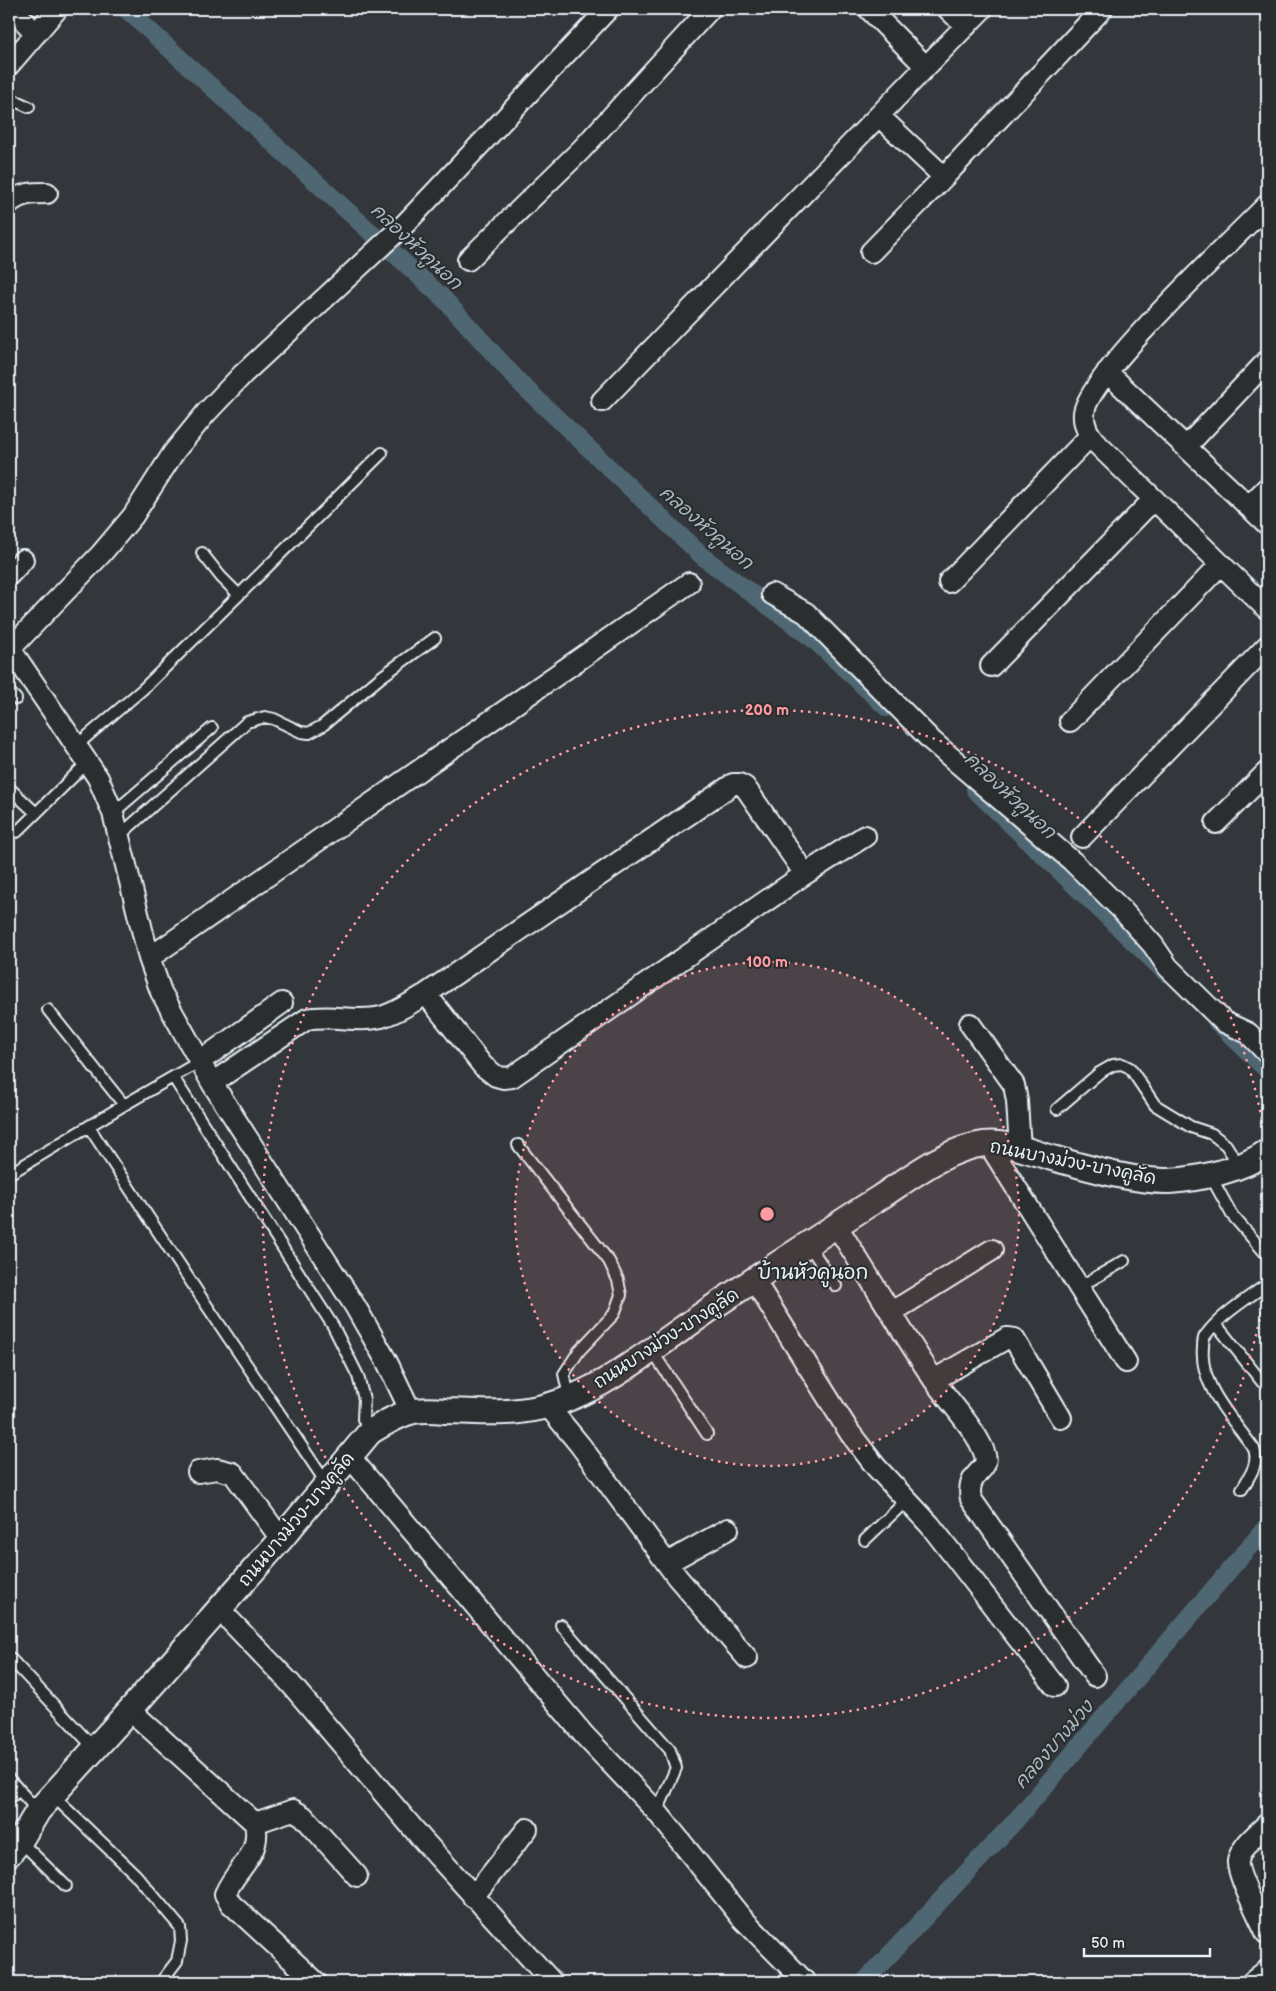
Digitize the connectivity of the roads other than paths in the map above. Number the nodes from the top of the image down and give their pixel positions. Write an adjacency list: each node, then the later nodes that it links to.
1 (13, 9): 10 (street)
2 (57, 9): 10 (street)
3 (608, 9): 43 (street)
4 (710, 9): 21 (street)
5 (869, 9): 12 (street)
6 (948, 9): 9 (street)
7 (982, 9): 9 (street)
8 (1102, 9): 16 (street)
9 (966, 26): 12 (street)
10 (36, 34): 11 (street)
11 (9, 65)
12 (926, 67): 15 (street)
13 (9, 98): 14 (lane)
14 (29, 107)
15 (879, 116): 16 (street); 24 (street)
16 (944, 177): 20 (street)
17 (47, 193): 18 (street)
18 (9, 203)
19 (1267, 205): 23 (street)
20 (871, 252)
21 (468, 260)
22 (1267, 361): 26 (street)
23 (1107, 372): 25 (street); 26 (street)
24 (602, 401)
25 (1090, 436): 29 (street); 36 (street)
26 (1186, 447): 30 (street)
27 (382, 453): 39 (lane)
28 (1267, 488): 30 (street)
29 (1154, 499): 34 (street); 44 (street)
30 (1249, 506): 31 (street)
31 (1267, 524)
32 (202, 553): 39 (lane)
33 (23, 560): 35 (street)
34 (1221, 564): 40 (street); 45 (street)
35 (9, 575)
36 (949, 582)
37 (689, 583): 59 (street)
38 (772, 594): 64 (street)
39 (239, 596): 47 (lane)
40 (1267, 609)
41 (435, 638): 55 (lane)
42 (1267, 646): 57 (street)
43 (10, 648): 47 (street)
44 (991, 666)
45 (1070, 721)
46 (212, 728): 52 (lane)
47 (77, 745): 48 (street)
48 (88, 762): 51 (lane); 52 (street)
49 (1267, 772): 53 (street)
50 (9, 788): 51 (lane)
51 (36, 813): 54 (lane)
52 (113, 814): 55 (street)
53 (1216, 823)
54 (17, 832)
55 (119, 836): 59 (street)
56 (865, 836): 58 (street)
57 (1082, 838)
58 (805, 874): 60 (street); 60 (street)
59 (149, 958): 65 (street)
60 (426, 994): 67 (street)
61 (282, 1003): 65 (street)
62 (48, 1010): 68 (lane)
63 (970, 1024): 73 (street)
64 (1267, 1053)
65 (199, 1062): 66 (lane); 67 (street)
66 (173, 1078): 68 (lane); 96 (lane)
67 (212, 1083): 94 (street)
68 (124, 1105): 70 (lane)
69 (1057, 1109): 75 (lane)
70 (89, 1127): 76 (lane); 100 (lane)
71 (988, 1143): 73 (street, ถนนบางม่วง-บางคูลัด); 78 (street, ถนนบางม่วง-บางคูลัด); 86 (street)
72 (518, 1145): 93 (lane)
73 (1020, 1149): 77 (street, ถนนบางม่วง-บางคูลัด)
74 (1267, 1152): 75 (street, ถนนบางม่วง-บางคูลัด)
75 (1240, 1167): 77 (street, ถนนบางม่วง-บางคูลัด)
76 (9, 1174)
77 (1210, 1174): 81 (lane)
78 (836, 1225): 79 (street, ถนนบางม่วง-บางคูลัด); 87 (street)
79 (808, 1244): 83 (street, ถนนบางม่วง-บางคูลัด); 85 (lane)
80 (992, 1250): 87 (street)
81 (1267, 1255)
82 (1124, 1261): 86 (lane)
83 (754, 1280): 89 (street, ถนนบางม่วง-บางคูลัด); 102 (street)
84 (1267, 1284): 88 (lane)
85 (836, 1286)
86 (1079, 1287): 90 (street)
87 (892, 1312): 91 (street)
88 (1216, 1324): 92 (lane); 101 (lane)
89 (652, 1351): 93 (street, ถนนบางม่วง-บางคูลัด); 97 (lane)
90 (1126, 1362)
91 (934, 1380): 95 (street); 111 (street)
92 (1262, 1382)
93 (559, 1403): 94 (street, ถนนบางม่วง-บางคูลัด); 106 (street)
94 (411, 1412): 96 (street, ถนนบางม่วง-บางคูลัด)
95 (1061, 1418)
96 (370, 1432): 98 (street, ถนนบางม่วง-บางคูลัด)
97 (707, 1434)
98 (350, 1457): 100 (street, ถนนบางม่วง-บางคูลัด); 119 (street)
99 (198, 1472): 104 (street)
100 (327, 1484): 104 (street, ถนนบางม่วง-บางคูลัด)
101 (1242, 1489)
102 (907, 1500): 105 (lane); 112 (street)
103 (728, 1530): 106 (street)
104 (281, 1539): 107 (street, ถนนบางม่วง-บางคูลัด)
105 (865, 1540)
106 (667, 1563): 110 (street)
107 (219, 1610): 113 (street, ถนนบางม่วง-บางคูลัด); 126 (street)
108 (561, 1626): 119 (lane)
109 (9, 1657): 114 (lane)
110 (747, 1658)
111 (1095, 1676)
112 (1055, 1686)
113 (130, 1710): 114 (street, ถนนบางม่วง-บางคูลัด); 120 (street)
114 (94, 1748): 118 (street, ถนนบางม่วง-บางคูลัด)
115 (9, 1778): 116 (lane)
116 (20, 1790): 117 (lane); 118 (lane)
117 (9, 1798)
118 (45, 1803): 123 (street, ถนนบางม่วง-บางคูลัด); 129 (lane)
119 (657, 1812): 132 (street)
120 (255, 1823): 124 (street); 130 (street)
121 (1267, 1824): 127 (street)
122 (527, 1829): 126 (street)
123 (14, 1848): 125 (lane)
124 (357, 1876)
125 (66, 1886)
126 (472, 1897): 131 (street)
127 (1267, 1934)
128 (1267, 1970): 133 (street)
129 (161, 1982)
130 (316, 1982)
131 (552, 1982)
132 (805, 1982)
133 (1252, 1982)

